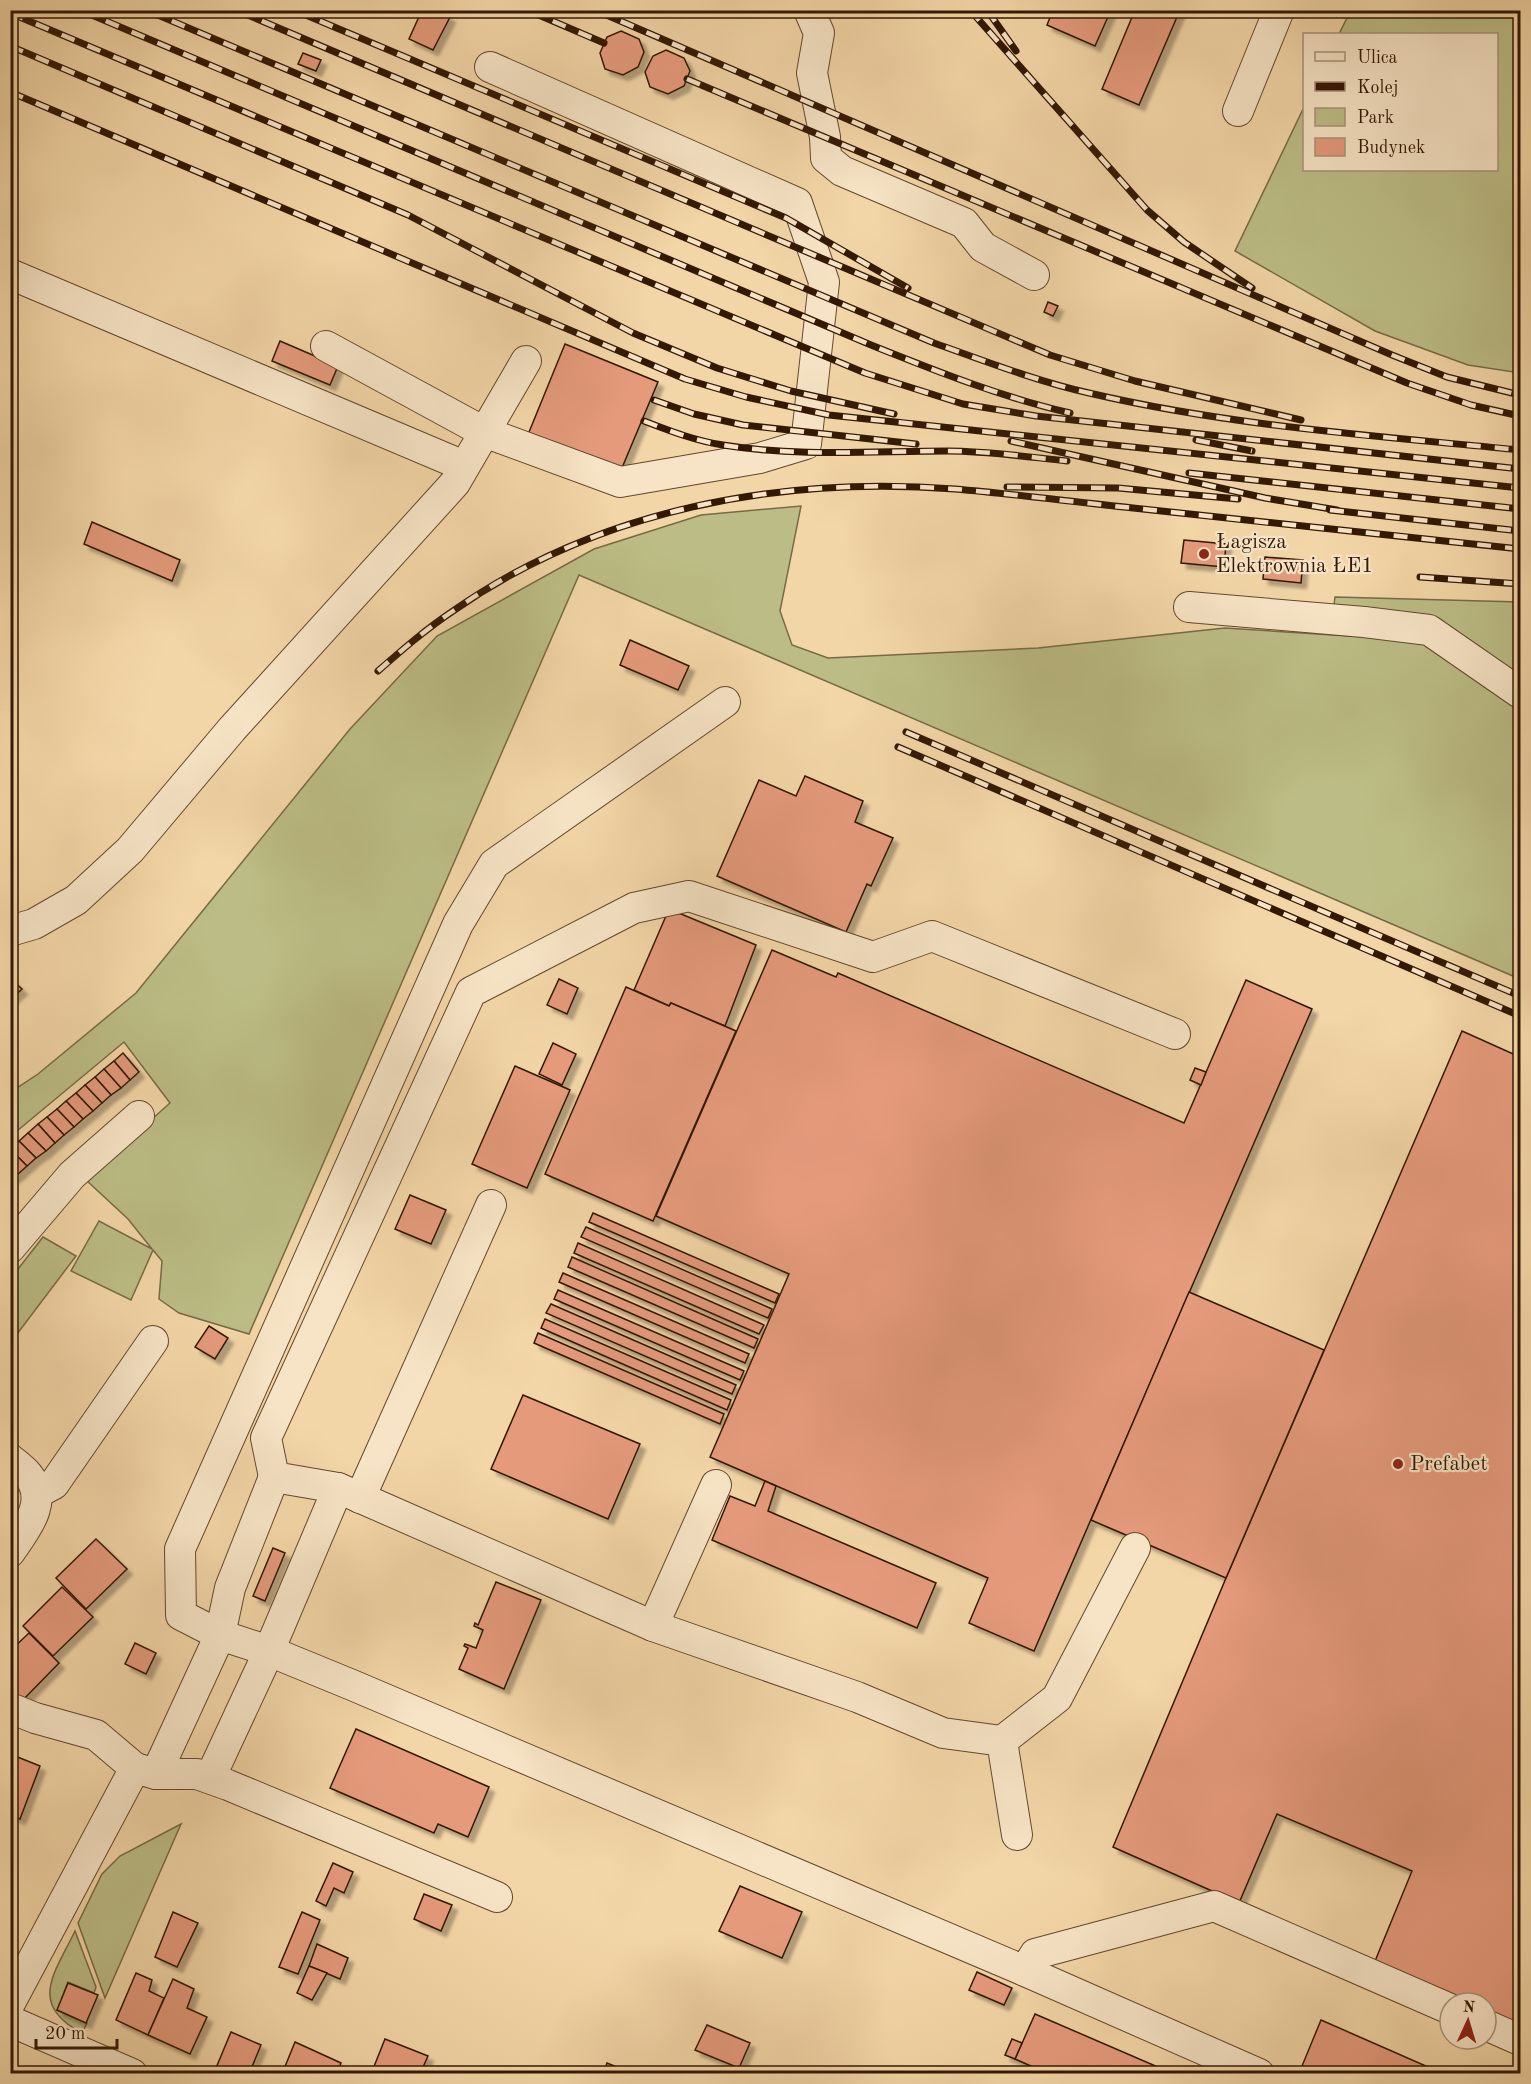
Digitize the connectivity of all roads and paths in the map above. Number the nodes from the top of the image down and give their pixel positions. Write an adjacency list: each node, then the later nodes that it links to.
1 (809, 10): 6 (street)
2 (1280, 10): 4 (street)
3 (490, 67): 9 (street)
4 (1238, 111)
5 (10, 274): 10 (street)
6 (1034, 275)
7 (326, 345): 9 (street)
8 (526, 361): 9 (street)
9 (484, 432): 10 (street)
10 (464, 466): 14 (street)
11 (1189, 608): 12 (street)
12 (1521, 693)
13 (725, 702): 28 (street)
14 (10, 931)
15 (1175, 1034): 21 (street)
16 (139, 1116): 18 (street)
17 (491, 1205): 24 (street)
18 (10, 1248)
19 (153, 1341): 23 (street)
20 (10, 1459): 23 (street)
21 (274, 1477): 24 (street); 28 (street)
22 (716, 1485): 27 (street)
23 (37, 1493): 26 (street)
24 (349, 1493): 27 (street); 29 (street)
25 (1135, 1548): 31 (street)
26 (10, 1552)
27 (653, 1626): 31 (street)
28 (220, 1635): 29 (street); 32 (street)
29 (269, 1652): 33 (street); 36 (street)
30 (10, 1708): 32 (street)
31 (1002, 1741): 34 (street)
32 (146, 1771): 33 (street); 37 (street)
33 (210, 1778): 35 (street)
34 (1017, 1835)
35 (497, 1897)
36 (1025, 1971): 38 (street); 43 (street)
37 (10, 2003)
38 (1438, 2004)
39 (10, 2020): 42 (street)
40 (1498, 2030): 41 (street)
41 (1521, 2040)
42 (132, 2073)
43 (1259, 2073)

